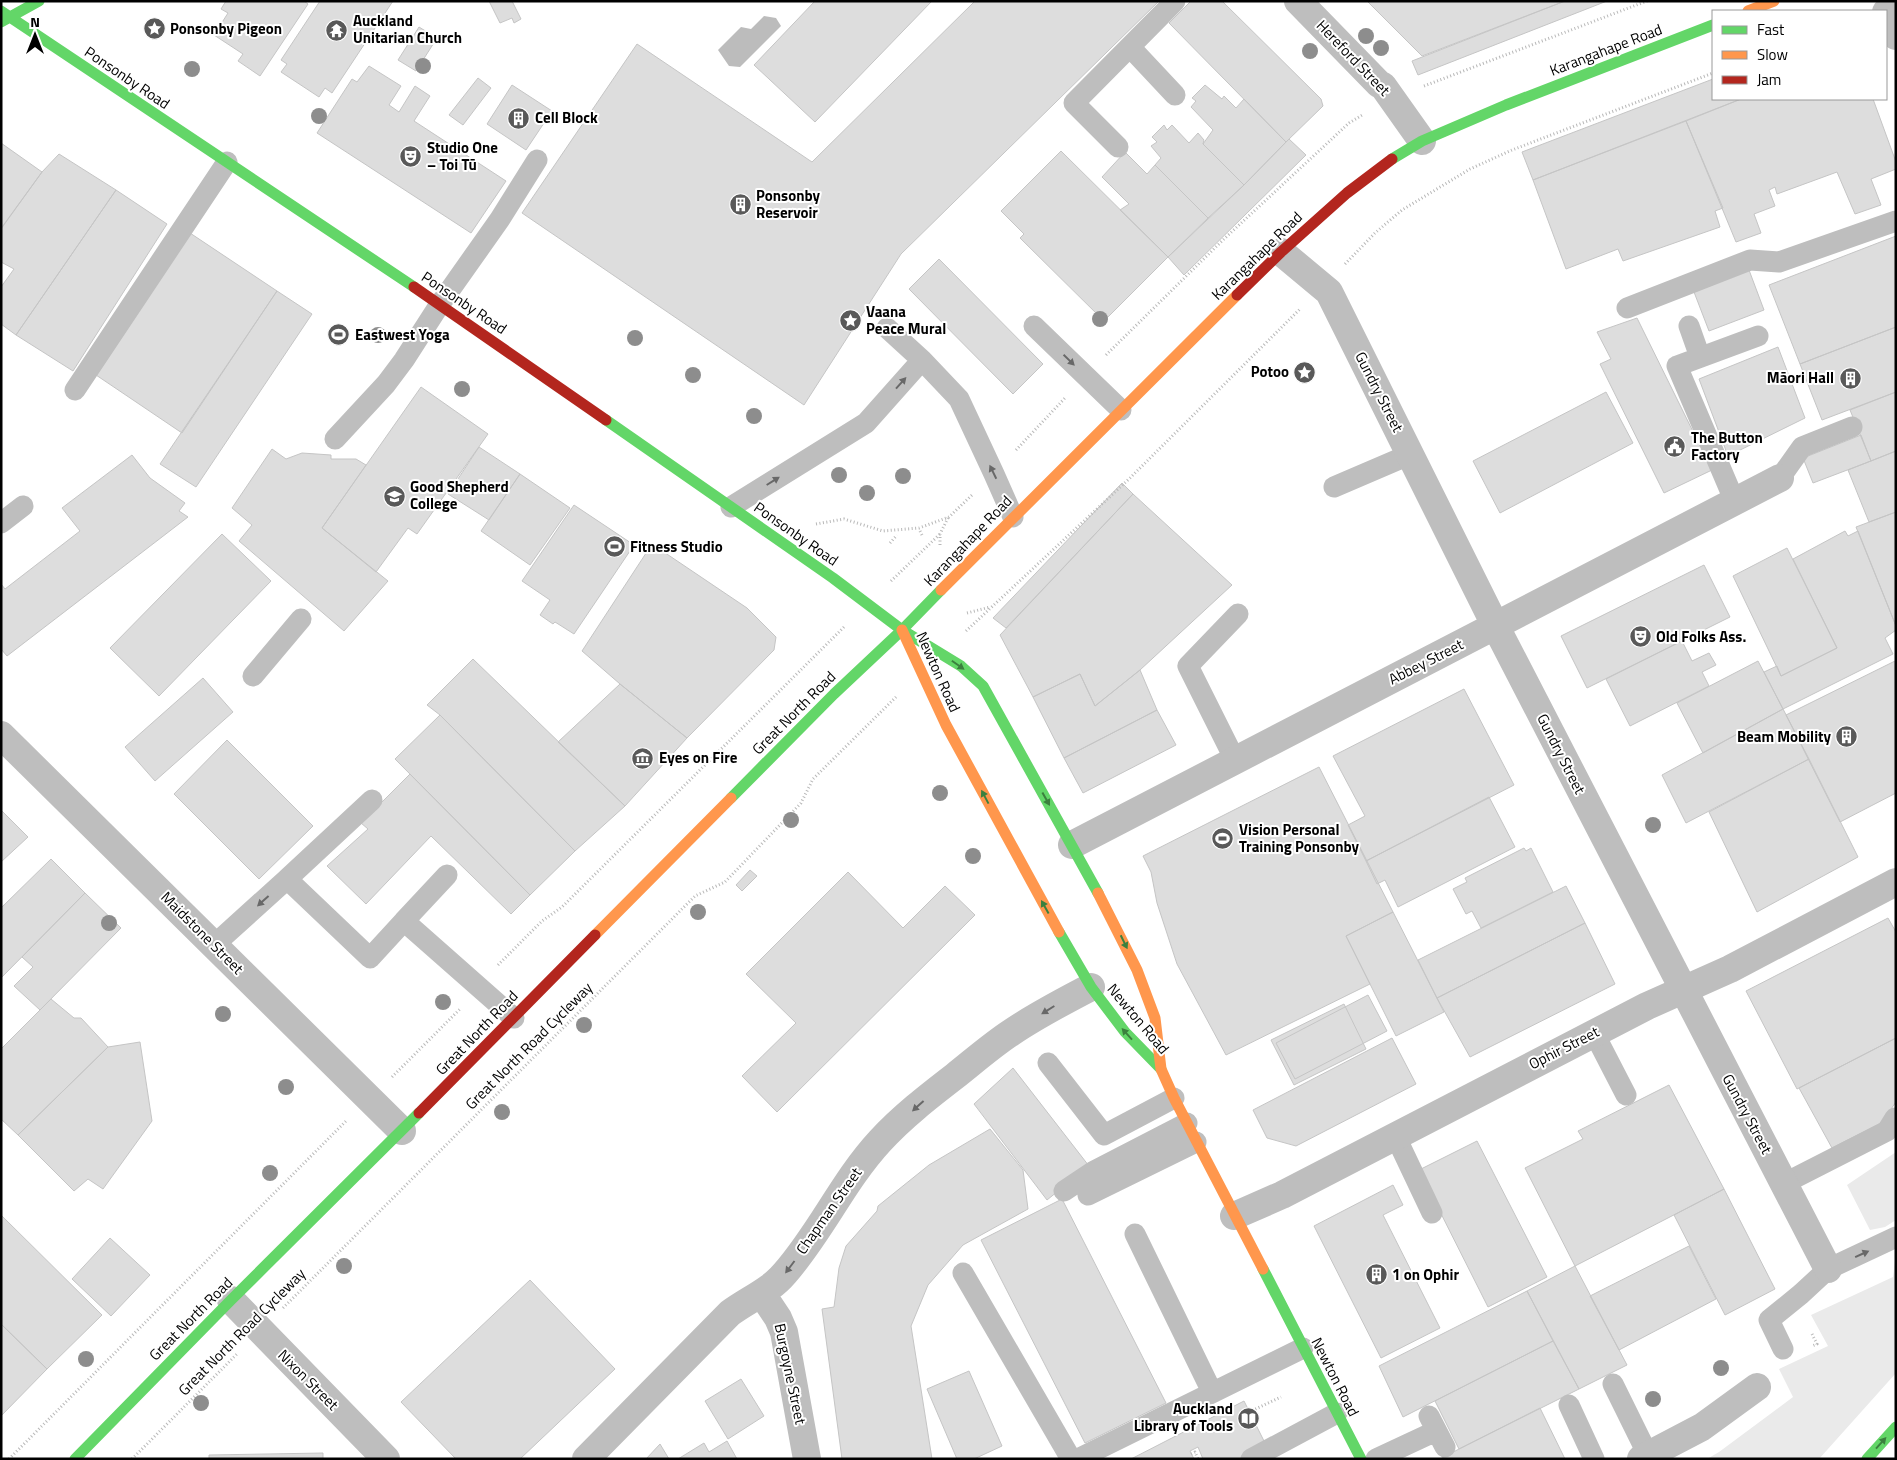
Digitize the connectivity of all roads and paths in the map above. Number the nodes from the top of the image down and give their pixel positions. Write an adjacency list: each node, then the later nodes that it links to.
1 (39, 1): 8 (main road)
2 (1175, 1): 11 (lane)
3 (1298, 1): 14 (street, Hereford Street)
4 (1647, 1): 12 (path)
5 (1774, 1): 6 (main road)
6 (1751, 10)
7 (1887, 14): 10 (street)
8 (4, 17): 17 (main road, Ponsonby Road)
9 (1712, 25): 14 (main road, Karangahape Road)
10 (1896, 36)
11 (1130, 47): 13 (lane); 15 (lane)
12 (1423, 86)
13 (1175, 95)
14 (1422, 141): 19 (main road, Karangahape Road)
15 (1118, 147)
16 (536, 160): 20 (lane)
17 (227, 162): 20 (main road, Ponsonby Road); 28 (lane)
18 (1896, 221): 21 (lane)
19 (1281, 252): 29 (main road, Karangahape Road); 32 (street, Gundry Street)
20 (440, 304): 31 (lane); 37 (main road, Ponsonby Road)
21 (1627, 308)
22 (1034, 326): 29 (lane, one-way to 29)
23 (1689, 326): 26 (lane)
24 (887, 328): 27 (lane)
25 (1758, 336): 26 (lane)
26 (1700, 357): 35 (lane)
27 (922, 360): 37 (lane, one-way to 27); 38 (lane, one-way to 27)
28 (75, 390)
29 (1121, 410): 38 (main road, Karangahape Road)
30 (1852, 427): 33 (lane)
31 (335, 439)
32 (1411, 454): 34 (lane); 46 (street, Gundry Street)
33 (1780, 478): 35 (street, Abbey Street)
34 (1334, 487)
35 (1735, 502): 46 (street, Abbey Street)
36 (23, 506): 39 (lane)
37 (732, 507): 47 (main road, Ponsonby Road)
38 (1013, 517): 47 (main road, Karangahape Road)
39 (1, 523)
40 (920, 531): 42 (path)
41 (897, 535): 43 (path)
42 (923, 537)
43 (890, 543)
44 (1238, 614): 51 (lane)
45 (301, 619): 49 (lane)
46 (1496, 625): 51 (street, Abbey Street); 60 (street, Gundry Street)
47 (902, 630): 48 (main road, Newton Road); 53 (main road, Newton Road, one-way to 53); 61 (main road, Great North Road)
48 (922, 673): 59 (main road, Newton Road, one-way to 48); 82 (path, Great North Road Cycleway)
49 (253, 676)
50 (1, 735): 58 (street, Maidstone Street)
51 (1235, 760): 53 (street, Abbey Street)
52 (372, 800): 55 (lane)
53 (1072, 845): 64 (main road, Newton Road, one-way to 64)
54 (447, 875): 57 (lane)
55 (287, 879): 57 (lane); 58 (lane, one-way to 58)
56 (1896, 882): 60 (street, Ophir Street)
57 (404, 922): 61 (lane)
58 (214, 945): 68 (street, Maidstone Street)
59 (1091, 987): 64 (main road, Newton Road, one-way to 59); 80 (street, Chapman Street, one-way to 80)
60 (1682, 991): 62 (street, Ophir Street); 71 (street, Gundry Street)
61 (514, 1018): 68 (main road, Great North Road)
62 (1594, 1033): 65 (lane); 70 (street, Ophir Street)
63 (1048, 1063): 66 (lane)
64 (1161, 1069): 66 (main road, Newton Road)
65 (1626, 1095)
66 (1174, 1098): 69 (main road, Newton Road)
67 (1895, 1118): 71 (lane)
68 (402, 1131): 81 (main road, Great North Road)
69 (1192, 1132): 72 (lane); 73 (lane); 75 (main road, Newton Road)
70 (1395, 1135): 74 (lane); 75 (street, Ophir Street)
71 (1783, 1184): 78 (street, Gundry Street)
72 (1064, 1191)
73 (1088, 1195)
74 (1432, 1213)
75 (1234, 1216): 83 (main road, Newton Road)
76 (1134, 1234): 87 (lane)
77 (1896, 1238): 78 (lane, one-way to 77)
78 (1828, 1270): 84 (lane)
79 (963, 1272): 101 (lane)
80 (762, 1294): 99 (street, Chapman Street); 100 (street, Burgoyne Street)
81 (231, 1300): 82 (street, Nixon Street); 97 (main road, Great North Road)
82 (260, 1330): 95 (street, Nixon Street); 98 (path, Great North Road Cycleway)
83 (1303, 1348): 87 (lane); 91 (main road, Newton Road)
84 (1784, 1349)
85 (1612, 1384): 96 (lane)
86 (1756, 1387): 96 (street)
87 (1212, 1392): 102 (lane)
88 (1282, 1397): 90 (path)
89 (1569, 1405): 107 (lane)
90 (1249, 1412)
91 (1337, 1413): 104 (lane); 105 (main road, Newton Road)
92 (1896, 1426): 108 (main road, one-way to 92)
93 (1437, 1432): 106 (lane)
94 (1191, 1454): 103 (path)
95 (378, 1455)
96 (1644, 1457)
97 (75, 1459)
98 (132, 1459)
99 (586, 1459)
100 (807, 1459)
101 (1071, 1459)
102 (1078, 1459)
103 (1198, 1459)
104 (1251, 1459)
105 (1361, 1459)
106 (1376, 1459)
107 (1594, 1459)
108 (1867, 1459)

